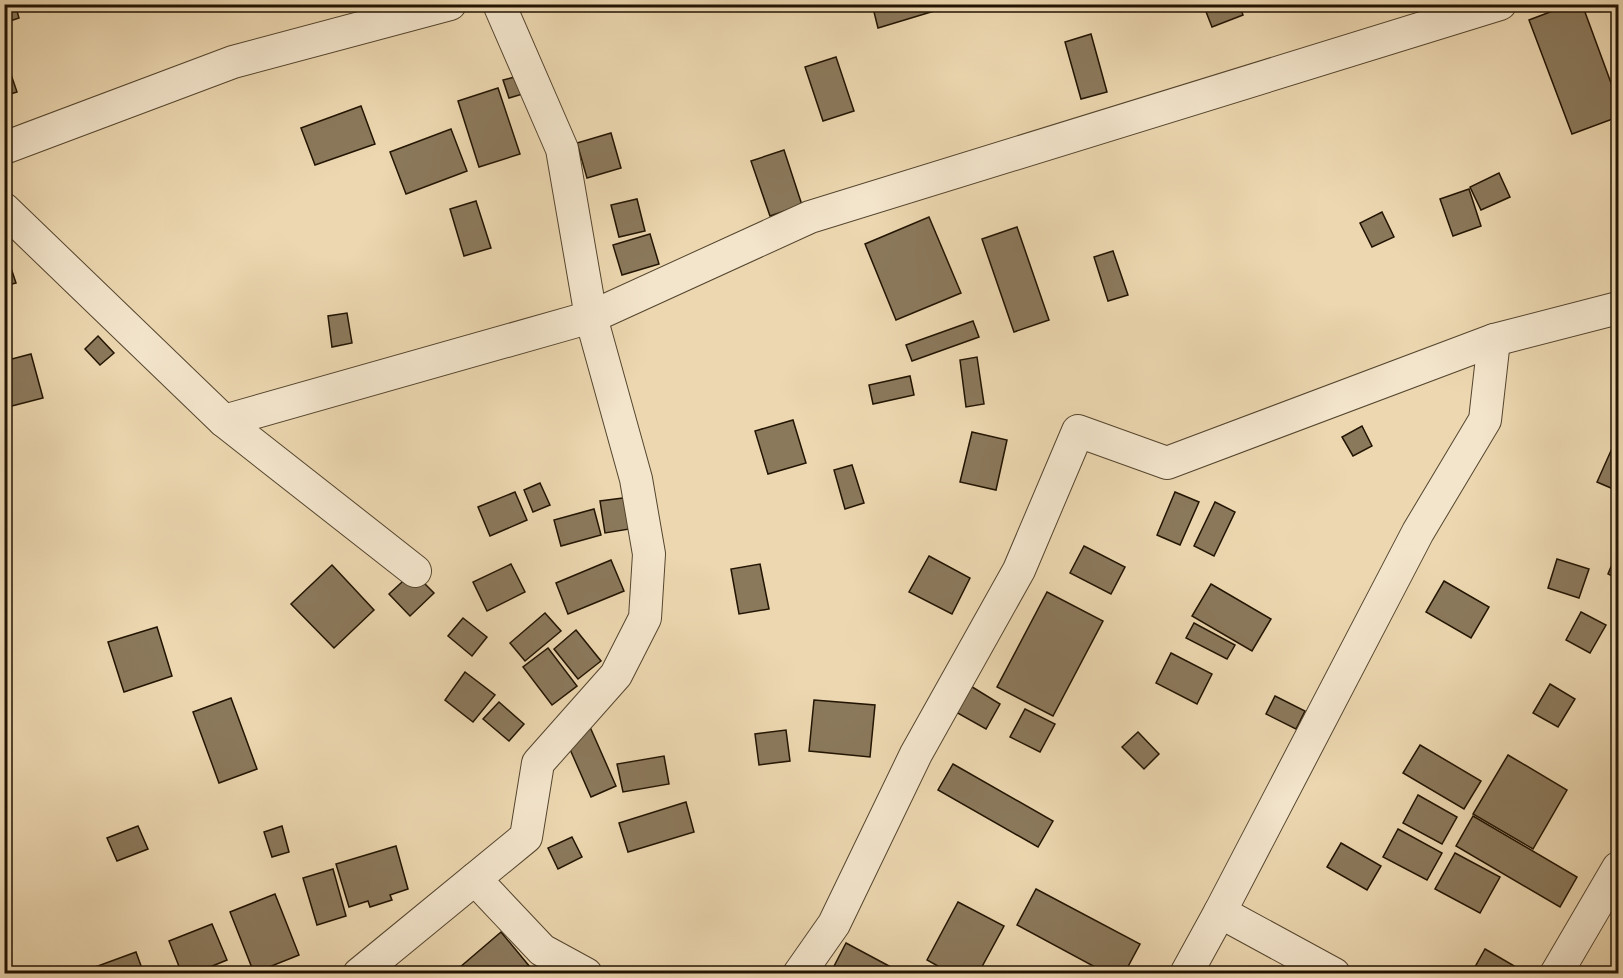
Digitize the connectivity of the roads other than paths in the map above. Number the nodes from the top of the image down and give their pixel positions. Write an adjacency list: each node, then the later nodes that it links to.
1 (450, 4): 4 (street)
2 (499, 4): 7 (street)
3 (1500, 4): 7 (street)
4 (4, 148)
5 (6, 214): 9 (street)
6 (1618, 308): 8 (street)
7 (591, 316): 9 (street); 12 (street)
8 (1494, 340): 13 (street); 16 (street)
9 (224, 421): 10 (street)
10 (415, 571)
11 (1618, 868): 19 (street)
12 (475, 879): 14 (street); 15 (street)
13 (1220, 912): 17 (street); 18 (street)
14 (358, 974)
15 (586, 974)
16 (799, 974)
17 (1186, 974)
18 (1334, 974)
19 (1556, 974)

